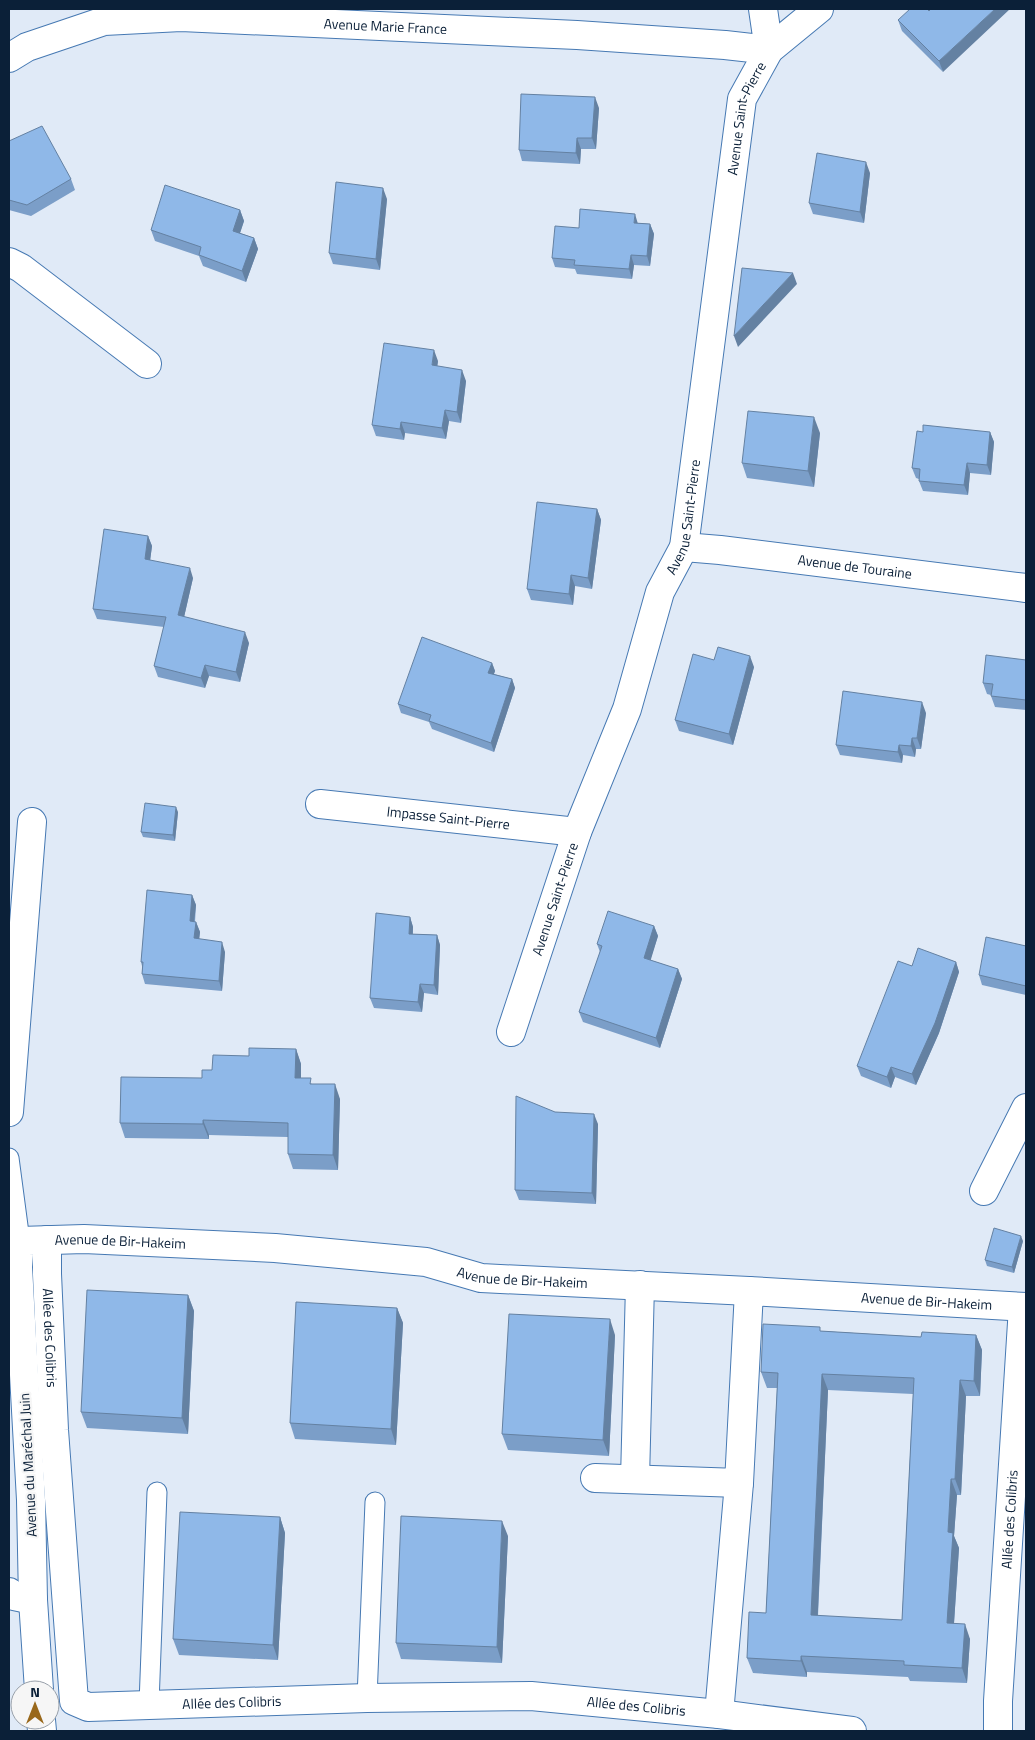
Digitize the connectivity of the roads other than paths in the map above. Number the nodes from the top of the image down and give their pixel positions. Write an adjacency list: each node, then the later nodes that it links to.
1 (763, 9): 3 (street)
2 (819, 9): 3 (street, Avenue Saint-Pierre)
3 (768, 50): 4 (street, Avenue Marie France); 7 (street, Avenue Saint-Pierre)
4 (9, 58)
5 (9, 262): 6 (street)
6 (147, 364)
7 (684, 547): 8 (street, Avenue de Touraine); 11 (street, Avenue Saint-Pierre)
8 (1026, 588)
9 (320, 804): 11 (street, Impasse Saint-Pierre)
10 (32, 822): 14 (street)
11 (578, 832): 12 (street, Avenue Saint-Pierre)
12 (511, 1032)
13 (1026, 1108): 16 (street)
14 (9, 1112)
15 (9, 1158): 18 (lane)
16 (984, 1191)
17 (47, 1240): 18 (street, Avenue de Bir-Hakeim); 19 (street, Avenue de Bir-Hakeim); 30 (street, Allée des Colibris)
18 (20, 1241): 27 (street, Avenue du Maréchal Juin)
19 (640, 1285): 20 (street, Avenue de Bir-Hakeim); 23 (street)
20 (749, 1291): 21 (street, Avenue de Bir-Hakeim); 24 (street)
21 (1024, 1307): 33 (street, Allée des Colibris)
22 (595, 1478): 23 (street)
23 (635, 1479): 24 (street)
24 (739, 1483): 31 (street)
25 (156, 1492): 30 (lane)
26 (375, 1502): 29 (lane)
27 (21, 1596): 28 (street, Avenue du Maréchal Juin)
28 (37, 1680)
29 (367, 1698): 30 (street, Allée des Colibris); 31 (street, Allée des Colibris)
30 (149, 1704)
31 (720, 1714): 32 (street, Allée des Colibris)
32 (852, 1731)
33 (998, 1731)

